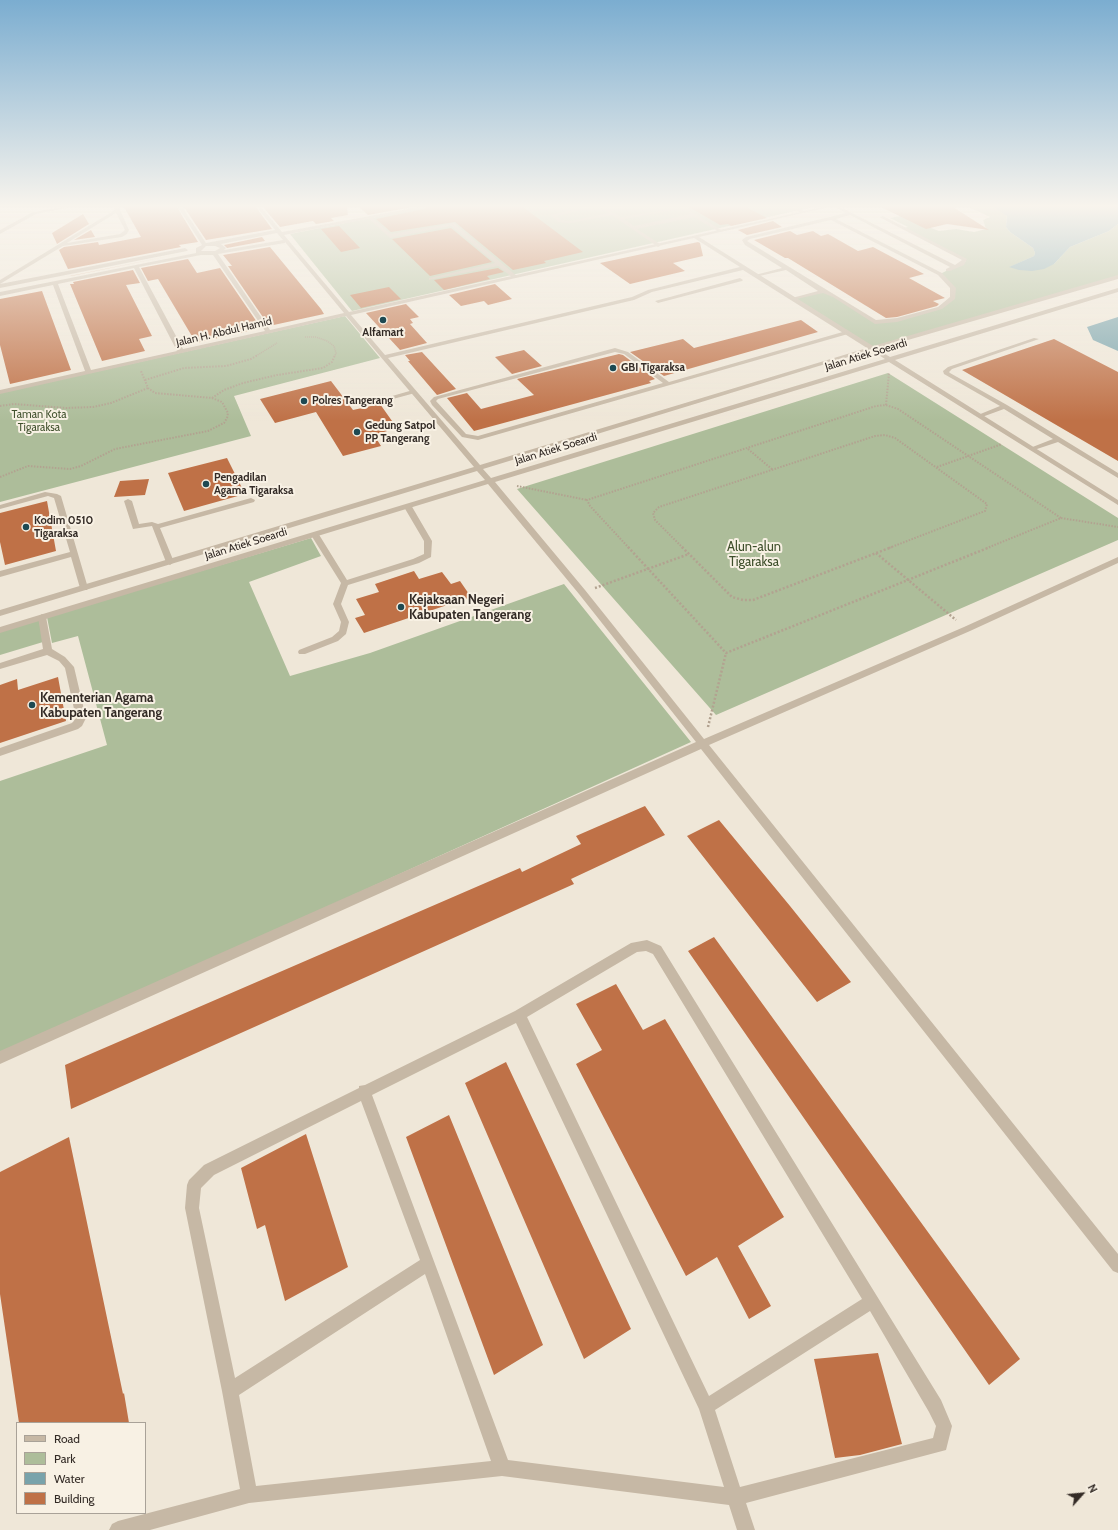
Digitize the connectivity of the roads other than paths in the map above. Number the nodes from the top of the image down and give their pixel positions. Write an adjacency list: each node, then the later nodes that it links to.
1 (10, 278): 14 (street)
2 (17, 278): 17 (street)
3 (78, 278): 15 (street)
4 (142, 278): 29 (street)
5 (232, 278): 26 (street)
6 (317, 278): 24 (street)
7 (509, 278): 24 (street, Jalan H. Abdul Hamid)
8 (704, 278): 16 (street)
9 (760, 278): 22 (street)
10 (802, 278): 20 (street)
11 (944, 278): 20 (street)
12 (1110, 278): 28 (street, Jalan Atiek Soeardi)
13 (740, 280): 19 (street)
14 (0, 282)
15 (55, 283): 21 (street); 32 (street)
16 (686, 283): 19 (street); 30 (street)
17 (0, 286)
18 (1118, 290): 31 (street, Jalan Atiek Soeardi)
19 (698, 291): 23 (street)
20 (823, 291): 22 (street)
21 (0, 294)
22 (794, 299): 25 (street)
23 (658, 301)
24 (348, 315): 26 (street, Jalan H. Abdul Hamid); 30 (street)
25 (846, 332): 28 (street); 33 (street)
26 (269, 333): 29 (street, Jalan H. Abdul Hamid)
27 (1036, 339): 37 (street)
28 (873, 348): 31 (street); 41 (street, Jalan Atiek Soeardi)
29 (181, 352): 32 (street, Jalan H. Abdul Hamid)
30 (384, 357): 35 (street)
31 (891, 359): 38 (street); 43 (street, Jalan Atiek Soeardi)
32 (89, 372): 34 (street, Jalan H. Abdul Hamid)
33 (668, 384): 33 (street)
34 (0, 392)
35 (413, 392): 36 (street); 41 (street)
36 (371, 403)
37 (1005, 406): 38 (street); 39 (street)
38 (980, 416): 40 (street)
39 (1060, 439): 40 (street); 42 (street)
40 (1032, 449): 46 (street)
41 (478, 468): 43 (street); 53 (street, Jalan Atiek Soeardi)
42 (1118, 476)
43 (489, 480): 48 (street, Jalan Atiek Soeardi); 63 (street)
44 (251, 500): 49 (street)
45 (128, 501): 49 (street)
46 (1118, 503)
47 (0, 507): 51 (street)
48 (408, 507): 50 (street, Jalan Atiek Soeardi); 55 (street)
49 (156, 527): 53 (street)
50 (315, 535): 55 (street); 58 (street, Jalan Atiek Soeardi)
51 (73, 554): 54 (street); 56 (street)
52 (1118, 560): 63 (street)
53 (170, 562): 56 (street, Jalan Atiek Soeardi)
54 (0, 574)
55 (344, 583): 61 (street)
56 (84, 588): 57 (street, Jalan Atiek Soeardi)
57 (0, 613)
58 (42, 617): 59 (street, Jalan Atiek Soeardi); 60 (street)
59 (0, 630)
60 (48, 651): 62 (street); 64 (street)
61 (302, 652)
62 (0, 666)
63 (704, 743): 66 (street); 69 (street)
64 (0, 752)
65 (519, 1015): 67 (street); 70 (street); 72 (street)
66 (0, 1058)
67 (364, 1091): 68 (street); 71 (street)
68 (428, 1262): 71 (street); 73 (street)
69 (1118, 1266)
70 (872, 1301): 72 (street); 75 (street)
71 (230, 1391): 74 (street)
72 (706, 1407): 75 (street)
73 (502, 1468): 74 (street); 75 (street)
74 (249, 1496): 76 (street)
75 (735, 1497): 77 (street)
76 (118, 1530)
77 (746, 1530)

